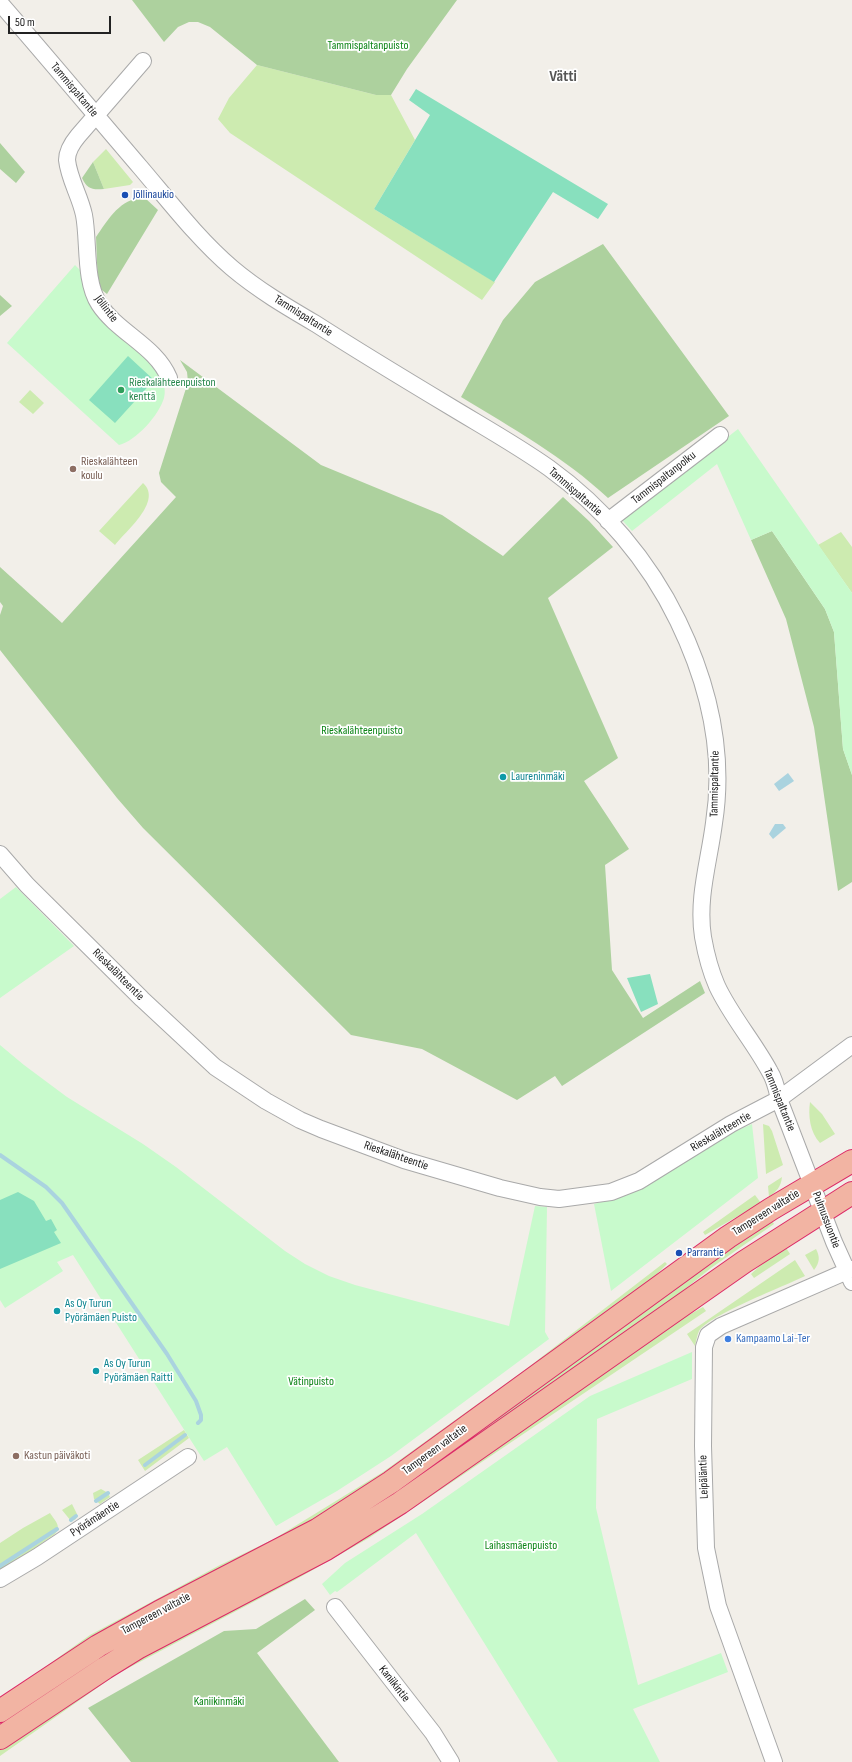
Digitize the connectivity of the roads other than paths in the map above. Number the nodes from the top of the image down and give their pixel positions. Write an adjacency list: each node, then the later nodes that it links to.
1 (0, 3): 3 (street, Tammispaltantie)
2 (142, 61): 3 (street)
3 (96, 116): 4 (street, Jöllintie); 6 (street, Tammispaltantie)
4 (169, 378)
5 (720, 435): 6 (street, Tammispaltanpolku)
6 (608, 521): 9 (street, Tammispaltantie)
7 (0, 854): 9 (street, Rieskalähteentie)
8 (852, 1045): 9 (street, Rieskalähteentie)
9 (779, 1099): 11 (street, Tammispaltantie)
10 (852, 1161): 11 (highway, Tampereen valtatie)
11 (812, 1184): 13 (street, Pulmussuontie); 18 (highway, Tampereen valtatie)
12 (852, 1193): 13 (highway, Tampereen valtatie)
13 (823, 1212): 14 (street, Pulmussuontie); 19 (highway, Tampereen valtatie)
14 (850, 1274): 21 (street, Leipäläntie)
15 (188, 1456): 16 (street, Pyörämäentie)
16 (0, 1579)
17 (335, 1607): 20 (street, Kaniikintie)
18 (0, 1712)
19 (0, 1738)
20 (451, 1762)
21 (774, 1762)

